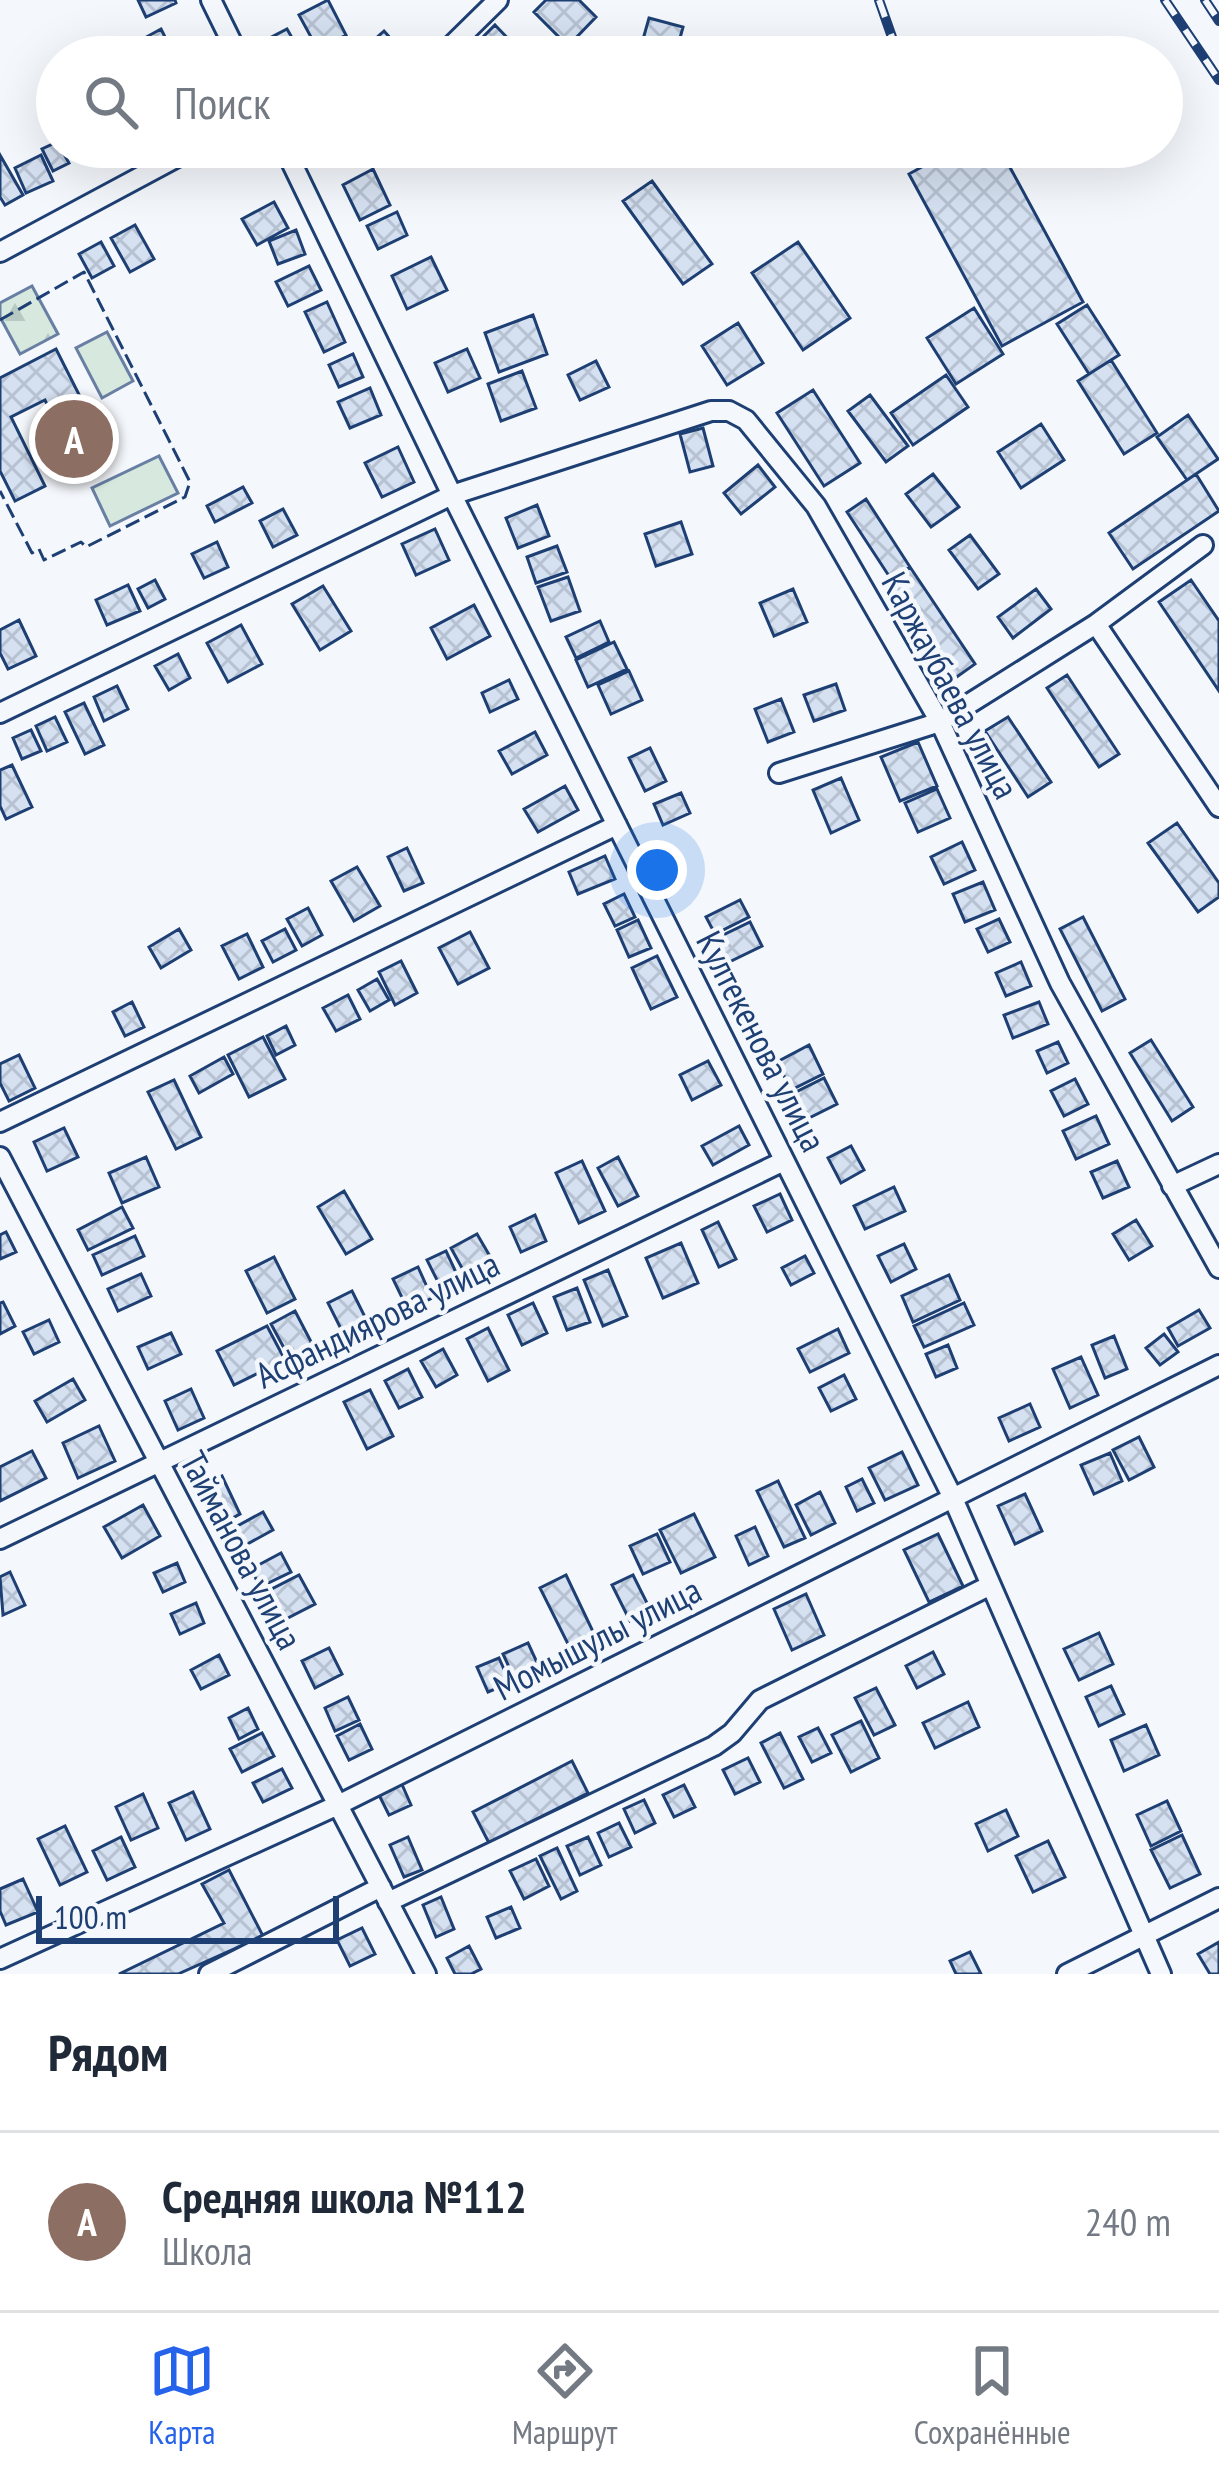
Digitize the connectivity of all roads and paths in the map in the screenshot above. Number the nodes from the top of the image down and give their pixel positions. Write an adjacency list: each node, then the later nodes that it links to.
1 (211, 0): 3 (street)
2 (498, 0): 4 (street)
3 (229, 36)
4 (461, 36)
5 (157, 168): 7 (street)
6 (298, 168): 8 (street, Култекенова улица)
7 (0, 252)
8 (452, 495): 11 (street); 12 (street, Каржаубаева улица); 15 (street, Култекенова улица)
9 (1203, 545): 10 (street)
10 (1096, 625): 12 (street); 14 (street)
11 (0, 713)
12 (940, 722): 13 (street); 20 (street, Каржаубаева улица)
13 (779, 773)
14 (1219, 807)
15 (617, 826): 16 (street); 18 (street, Култекенова улица)
16 (0, 1122)
17 (0, 1157): 23 (street, Тайманова улица)
18 (784, 1161): 23 (street, Асфандиярова улица); 24 (street, Култекенова улица)
19 (1219, 1164): 20 (street)
20 (1172, 1186): 21 (street, Каржаубаева улица)
21 (1219, 1268)
22 (1219, 1365): 24 (street, Момышулы улица)
23 (158, 1461): 25 (street, Асфандиярова улица); 27 (street, Тайманова улица)
24 (952, 1496): 26 (street, Култекенова улица); 27 (street, Момышулы улица)
25 (0, 1539)
26 (991, 1585): 28 (street); 30 (street, Култекенова улица)
27 (338, 1805): 28 (street, Тайманова улица); 31 (street, Момышулы улица)
28 (384, 1894): 32 (street); 33 (street, Тайманова улица)
29 (1219, 1898): 30 (street)
30 (1142, 1936): 34 (street); 35 (street, Култекенова улица)
31 (0, 1960)
32 (209, 1974)
33 (426, 1974)
34 (1067, 1974)
35 (1161, 1974)

